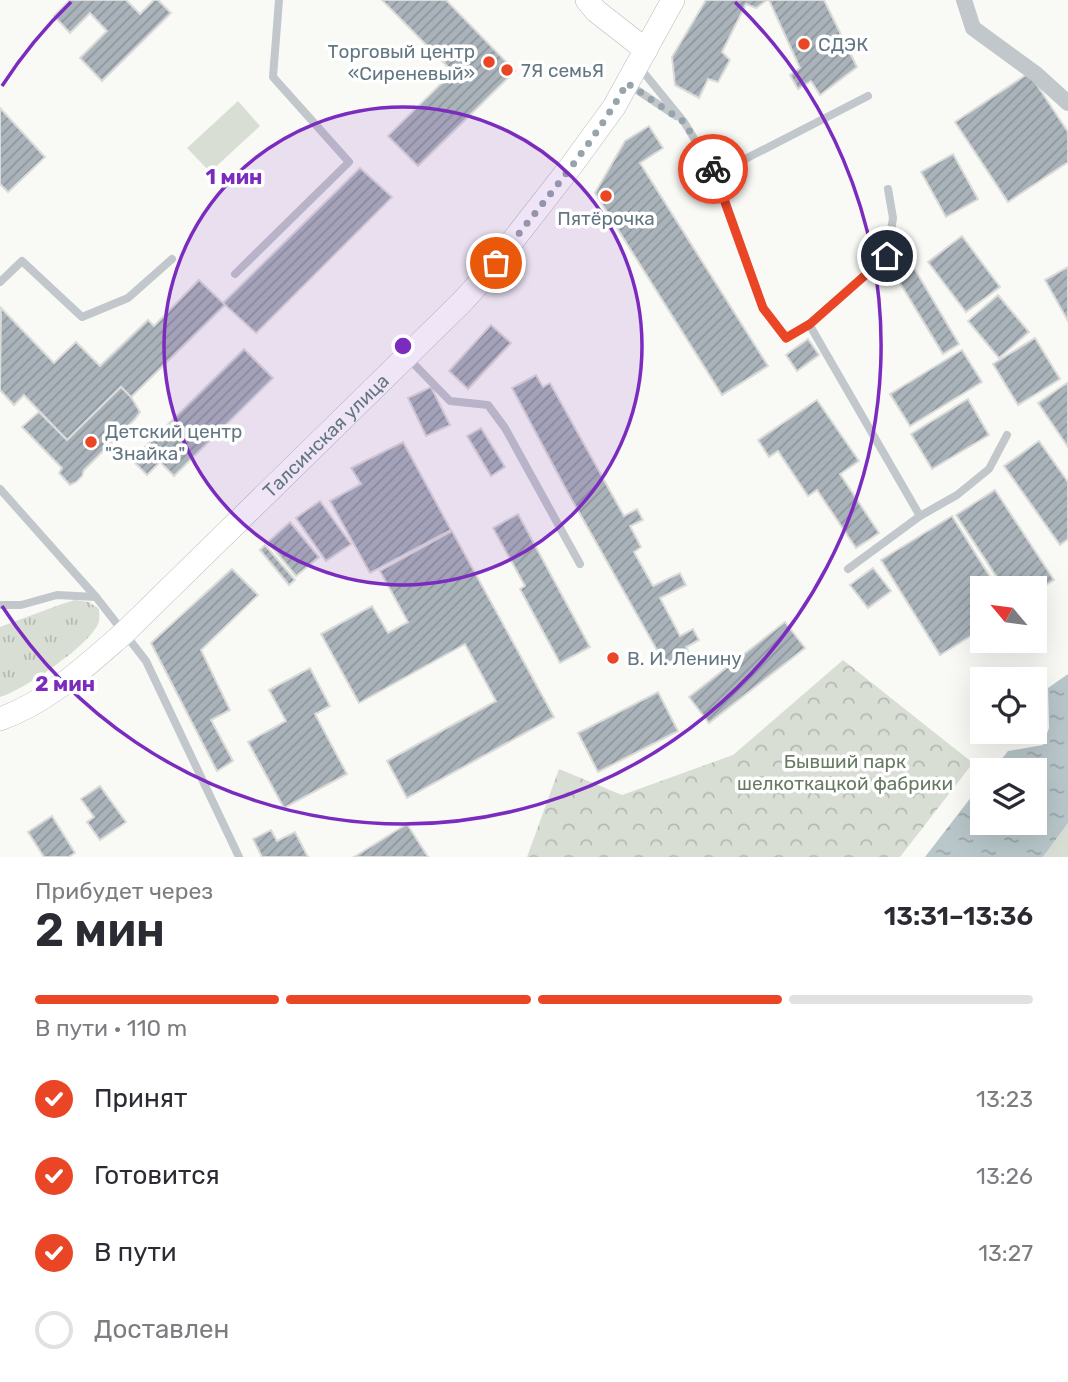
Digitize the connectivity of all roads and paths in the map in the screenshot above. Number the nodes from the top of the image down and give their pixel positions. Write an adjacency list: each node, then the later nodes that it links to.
1 (279, 0): 12 (lane)
2 (587, 0): 5 (main road)
3 (673, 0): 5 (main road, Талсинская улица)
4 (964, 0): 7 (street)
5 (637, 66): 8 (lane); 8 (lane); 15 (main road, Талсинская улица)
6 (868, 96): 9 (lane)
7 (1068, 103)
8 (684, 122): 9 (lane)
9 (716, 174): 14 (lane)
10 (888, 189): 14 (lane)
11 (172, 258): 13 (lane)
12 (235, 274)
13 (0, 282)
14 (810, 324): 18 (lane)
15 (407, 356): 19 (lane); 23 (main road, Талсинская улица)
16 (1007, 435): 18 (lane)
17 (0, 489): 21 (lane)
18 (920, 516): 20 (lane)
19 (580, 564)
20 (848, 569)
21 (96, 597): 22 (lane); 23 (lane)
22 (0, 605)
23 (124, 633): 24 (main road, Талсинская улица); 25 (lane)
24 (0, 719)
25 (239, 857)

